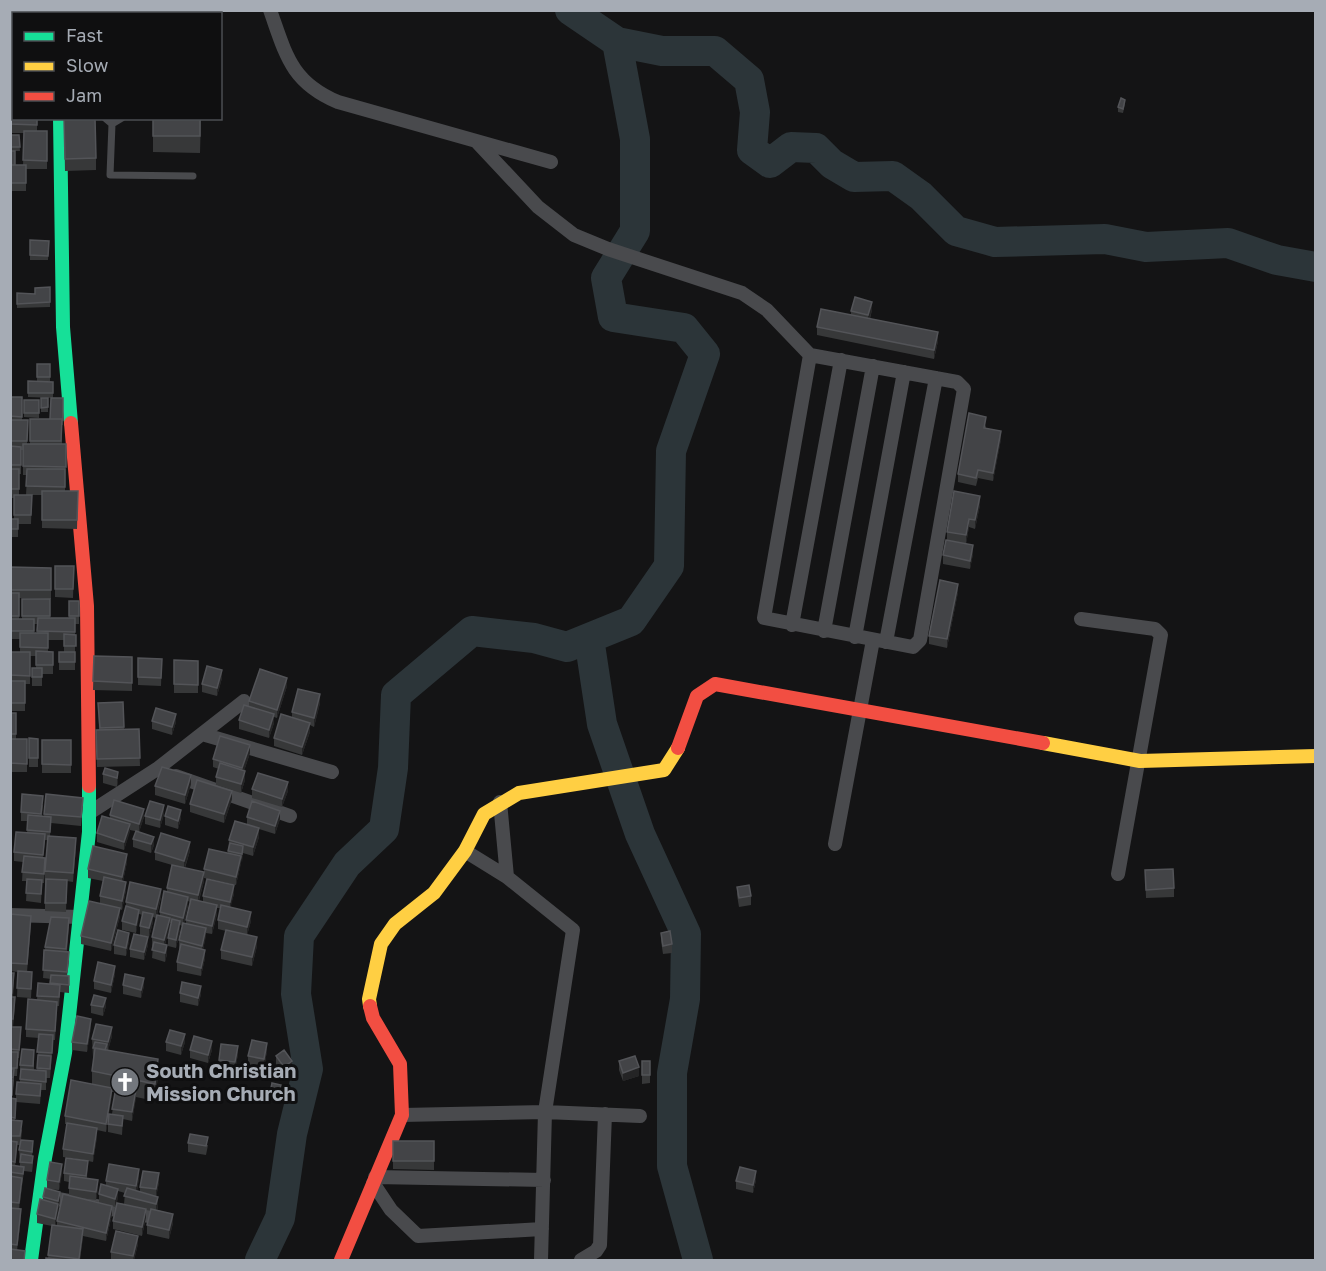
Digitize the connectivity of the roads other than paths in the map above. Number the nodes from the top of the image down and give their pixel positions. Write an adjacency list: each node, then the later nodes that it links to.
1 (270, 10): 6 (street)
2 (60, 120): 27 (street)
3 (107, 120): 5 (lane)
4 (119, 120): 5 (lane)
5 (112, 124): 8 (lane)
6 (476, 141): 7 (street); 9 (street)
7 (551, 162)
8 (193, 176)
9 (810, 355): 10 (street); 15 (street)
10 (841, 360): 11 (street); 15 (street)
11 (873, 366): 12 (street); 16 (street)
12 (904, 372): 13 (street); 17 (street)
13 (936, 378): 18 (street); 18 (street)
14 (1081, 619): 23 (street)
15 (792, 625): 16 (street)
16 (824, 631): 17 (street)
17 (855, 637): 18 (street)
18 (880, 641): 20 (street)
19 (244, 701): 21 (street)
20 (861, 709): 23 (street); 26 (street); 29 (street)
21 (202, 734): 24 (street); 25 (street)
22 (1316, 756): 23 (street)
23 (1140, 760): 31 (street)
24 (157, 769): 27 (street); 28 (street)
25 (332, 772)
26 (500, 802): 30 (street); 32 (street)
27 (89, 813): 34 (street)
28 (290, 816)
29 (834, 844)
30 (465, 851): 32 (street); 37 (street)
31 (1118, 874)
32 (507, 877): 35 (street)
33 (10, 915): 34 (street)
34 (80, 917): 41 (street)
35 (545, 1112): 36 (street); 37 (street); 40 (street)
36 (605, 1114): 38 (street); 47 (street)
37 (402, 1115): 39 (street)
38 (640, 1116)
39 (374, 1180): 40 (street); 43 (street); 45 (street)
40 (544, 1180): 43 (street)
41 (40, 1195): 42 (street); 44 (street)
42 (160, 1218)
43 (542, 1229): 46 (street)
44 (31, 1260)
45 (341, 1260)
46 (541, 1260)
47 (581, 1260)

